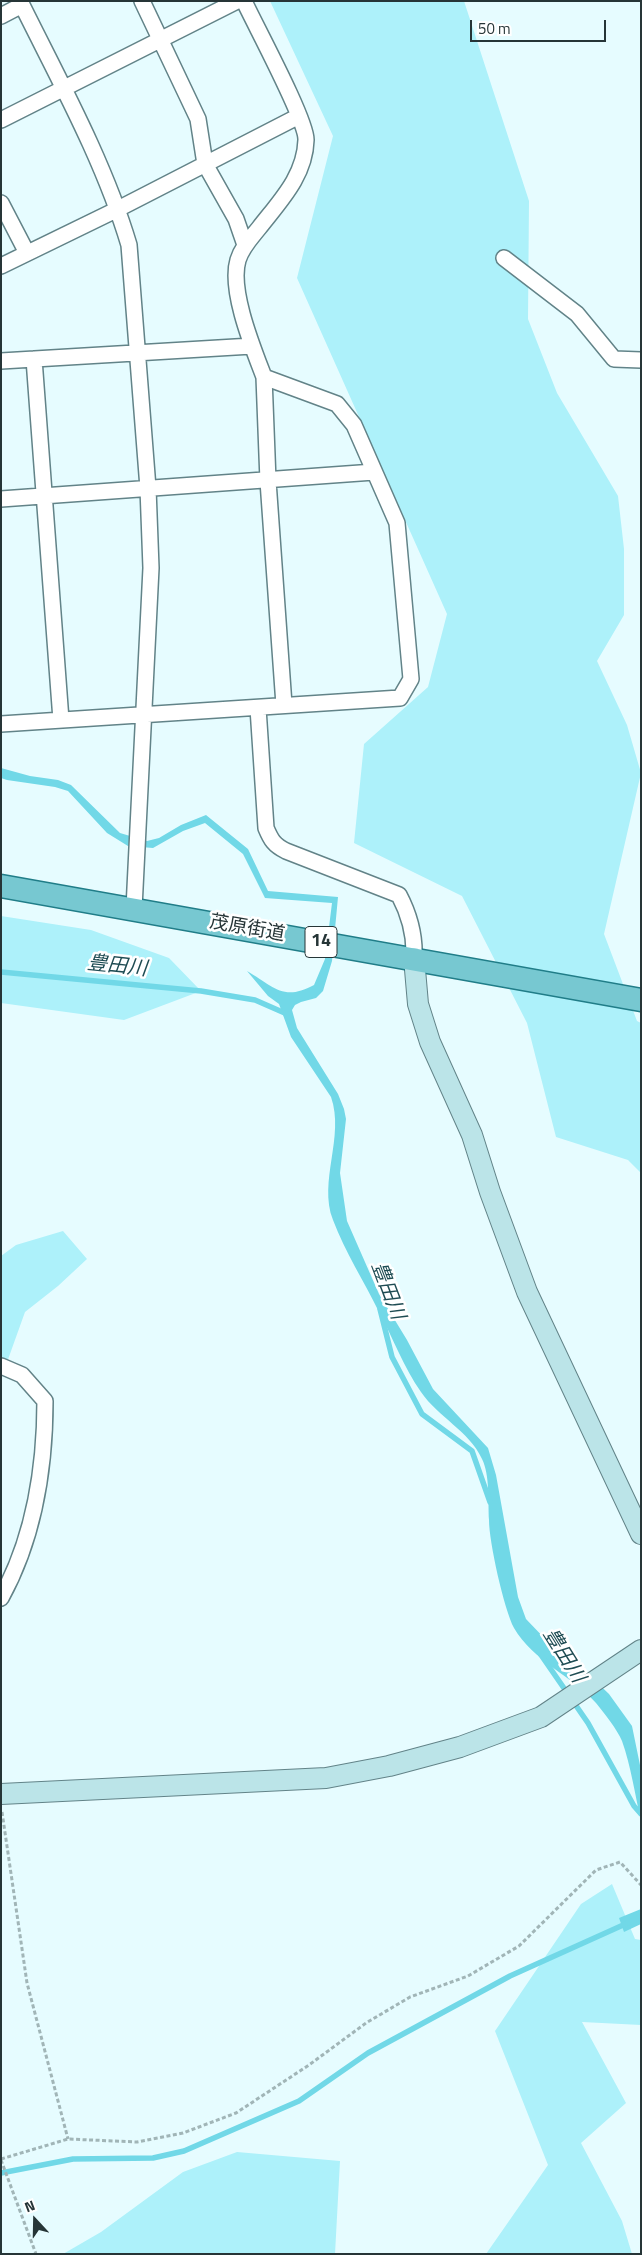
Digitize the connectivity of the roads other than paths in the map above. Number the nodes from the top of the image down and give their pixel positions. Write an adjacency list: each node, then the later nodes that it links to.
1 (142, 1): 6 (street)
2 (237, 1): 6 (street)
3 (244, 1): 8 (street)
4 (21, 3): 5 (street); 7 (street)
5 (1, 16)
6 (160, 40): 7 (street); 10 (street)
7 (64, 89): 9 (street); 12 (street)
8 (299, 116): 10 (street); 13 (street)
9 (1, 120)
10 (205, 164): 12 (street); 13 (street)
11 (1, 203): 14 (street)
12 (118, 209): 14 (street); 18 (street)
13 (245, 245): 17 (street)
14 (27, 253): 16 (street)
15 (504, 258): 20 (street)
16 (1, 266)
17 (252, 346): 18 (street); 22 (street)
18 (138, 353): 19 (street); 25 (street)
19 (34, 359): 21 (street); 26 (street)
20 (641, 360)
21 (1, 361)
22 (264, 377): 23 (street); 24 (street)
23 (374, 472): 24 (street); 28 (street)
24 (268, 481): 25 (street); 28 (street)
25 (148, 488): 26 (street); 30 (street)
26 (44, 497): 27 (street); 31 (street)
27 (1, 499)
28 (284, 705): 29 (street)
29 (258, 708): 30 (street); 35 (street)
30 (145, 716): 31 (street); 34 (street)
31 (61, 720): 32 (street)
32 (1, 724)
33 (1, 886): 34 (main road, 茂原街道 / 14)
34 (134, 908): 35 (main road, 茂原街道 / 14)
35 (414, 958): 36 (main road, 茂原街道 / 14); 38 (street)
36 (641, 1000)
37 (1, 1366): 39 (street)
38 (641, 1534)
39 (1, 1598)
40 (641, 1650): 41 (street)
41 (1, 1794)

